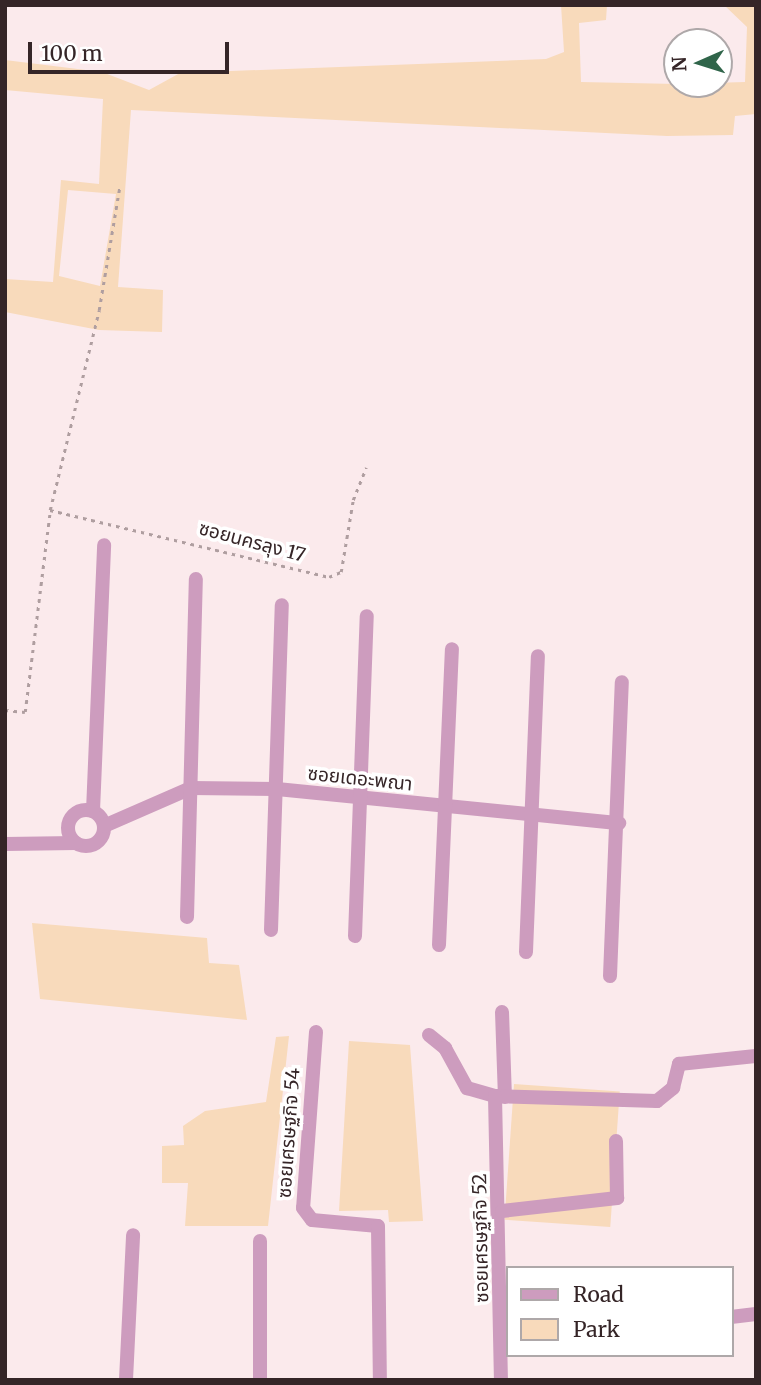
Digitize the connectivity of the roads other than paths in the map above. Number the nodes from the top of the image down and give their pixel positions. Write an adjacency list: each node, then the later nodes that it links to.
1 (104, 545): 12 (street)
2 (196, 579): 8 (street)
3 (282, 605): 9 (street)
4 (368, 616): 10 (street)
5 (452, 649): 11 (street)
6 (538, 656): 13 (street)
7 (622, 682): 14 (street)
8 (191, 788): 9 (street, ซอยเดอะพณา); 15 (street, ซอยเดอะพณา); 18 (street)
9 (277, 789): 10 (street, ซอยเดอะพณา); 19 (street)
10 (364, 800): 11 (street, ซอยเดอะพณา); 20 (street)
11 (449, 807): 13 (street, ซอยเดอะพณา); 21 (street)
12 (93, 811): 15 (street); 16 (street)
13 (533, 816): 14 (street, ซอยเดอะพณา); 22 (street)
14 (619, 823): 23 (street)
15 (104, 826): 16 (street, ซอยเดอะพณา)
16 (76, 843): 17 (street, ซอยเดอะพณา)
17 (5, 844)
18 (187, 917)
19 (271, 930)
20 (355, 936)
21 (439, 945)
22 (526, 952)
23 (610, 976)
24 (502, 1012): 28 (street, ซอยเศรษฐกิจ 52)
25 (316, 1032): 37 (street, ซอยเศรษฐกิจ 54)
26 (429, 1035): 28 (street)
27 (756, 1056): 28 (street)
28 (500, 1096): 30 (street, ซอยเศรษฐกิจ 52)
29 (616, 1141): 30 (street)
30 (502, 1211): 38 (street, ซอยเศรษฐกิจ 52)
31 (134, 1235): 35 (street)
32 (260, 1241): 36 (street)
33 (756, 1314): 34 (street)
34 (733, 1317)
35 (126, 1380)
36 (260, 1380)
37 (380, 1380)
38 (501, 1380)

